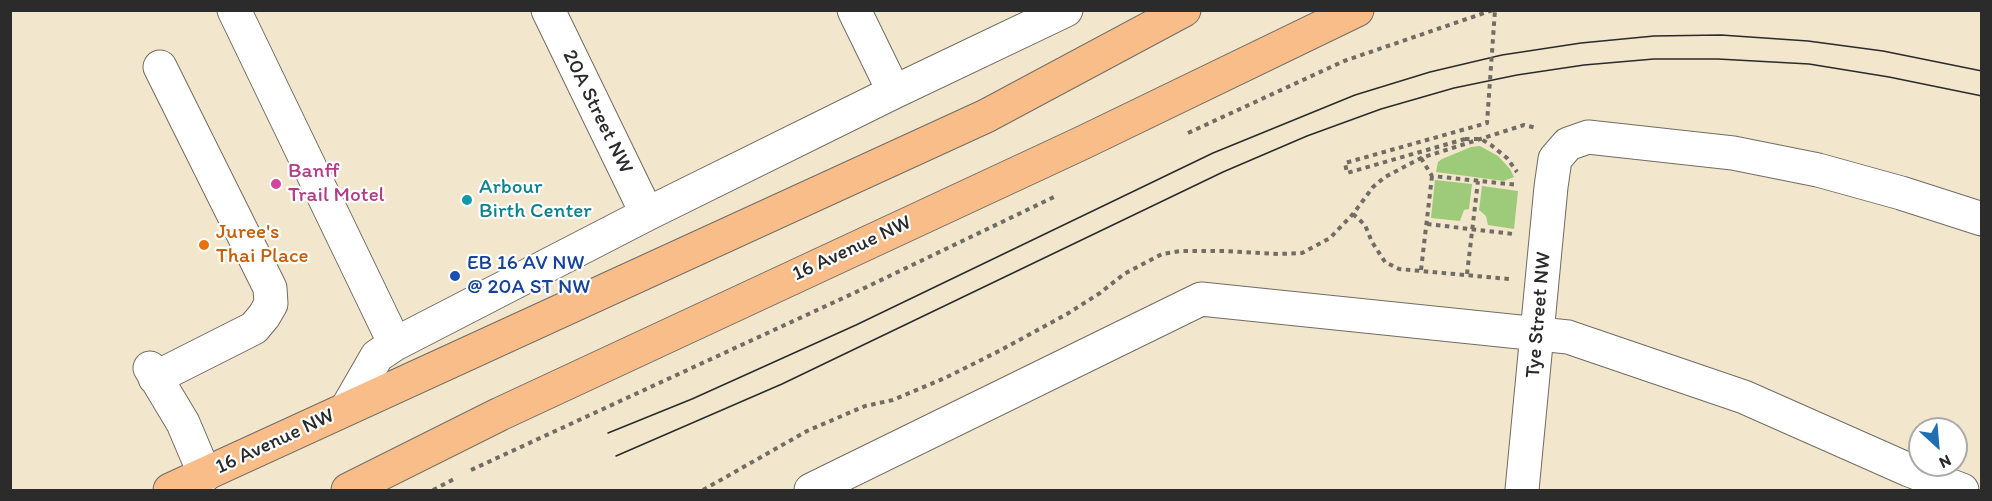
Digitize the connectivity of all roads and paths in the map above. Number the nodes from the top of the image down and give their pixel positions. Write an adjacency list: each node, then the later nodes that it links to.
1 (234, 10): 25 (street)
2 (548, 10): 15 (street, 20A Street NW)
3 (854, 10): 9 (street)
4 (1066, 10): 9 (street, 16 Avenue NW)
5 (1184, 10): 26 (highway, 16 Avenue NW)
6 (1357, 10): 31 (highway, 16 Avenue NW)
7 (1494, 10): 10 (path); 13 (path, bridge)
8 (160, 67): 28 (street)
9 (894, 92): 15 (street, 16 Avenue NW)
10 (1186, 134)
11 (1421, 158): 12 (path)
12 (1432, 176): 13 (path); 18 (path)
13 (1478, 181): 19 (path)
14 (1058, 196): 27 (path)
15 (647, 214): 25 (street, 16 Avenue NW)
16 (1353, 214): 21 (path)
17 (1982, 219): 24 (street, Tye Street NW)
18 (1427, 224): 19 (path); 21 (path)
19 (1472, 229): 20 (path); 22 (path)
20 (1518, 235)
21 (1421, 270): 22 (path)
22 (1467, 274): 23 (path)
23 (1513, 279)
24 (1537, 333): 33 (street); 34 (street, Tye Street NW); 35 (street)
25 (395, 344): 26 (street, 16 Avenue NW)
26 (347, 408): 28 (highway, 16 Avenue NW)
27 (469, 471)
28 (205, 475): 30 (highway, 16 Avenue NW)
29 (458, 476): 32 (path)
30 (170, 490)
31 (348, 490)
32 (433, 490)
33 (811, 490)
34 (1522, 490)
35 (1962, 490)

